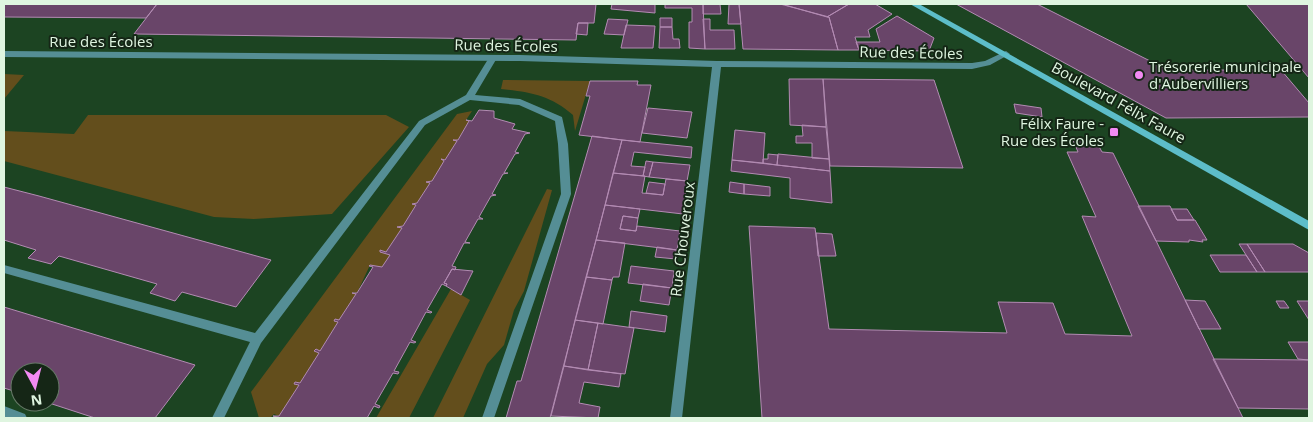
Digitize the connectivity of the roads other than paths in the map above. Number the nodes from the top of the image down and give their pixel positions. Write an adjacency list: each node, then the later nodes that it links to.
1 (914, 4): 3 (main road, Boulevard Félix Faure)
2 (4, 54): 4 (street, Rue des Écoles)
3 (1006, 54): 5 (street, Rue des Écoles); 7 (main road, Boulevard Félix Faure)
4 (494, 58): 5 (street, Rue des Écoles); 6 (street)
5 (717, 64): 14 (street, Rue Chouveroux)
6 (469, 97): 9 (street); 13 (street)
7 (1309, 226)
8 (4, 269): 9 (street)
9 (257, 339): 12 (street)
10 (4, 412): 11 (street)
11 (21, 418)
12 (218, 418)
13 (488, 418)
14 (676, 418)

